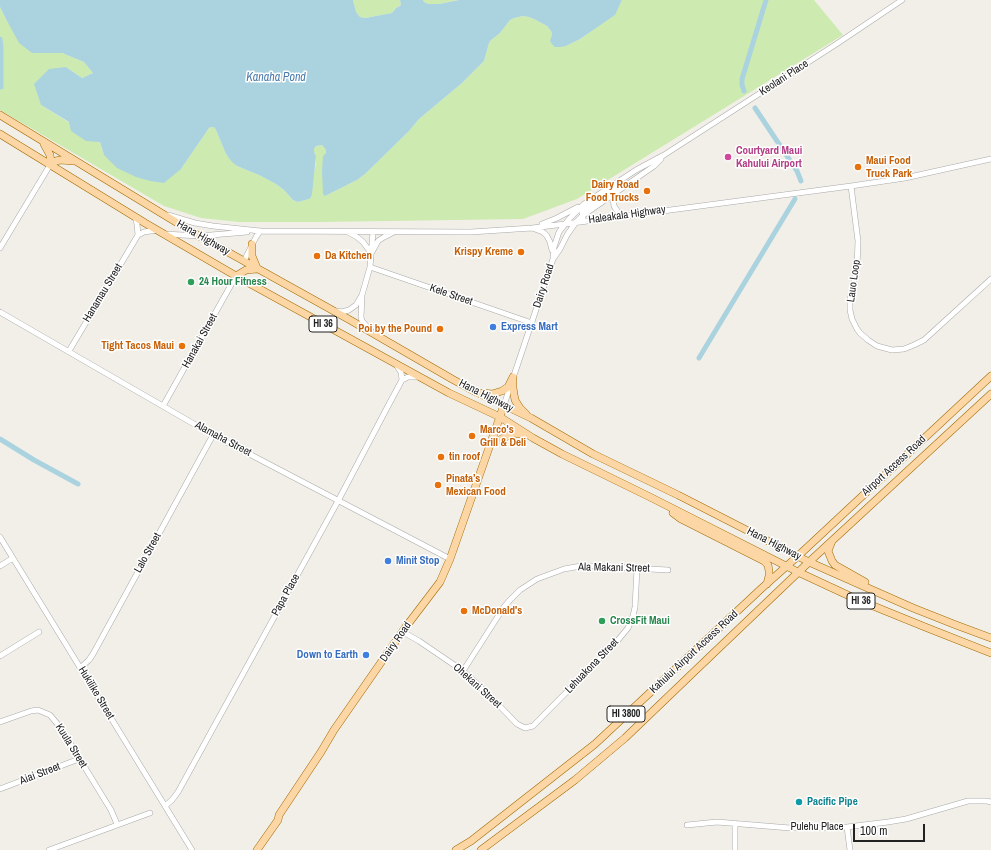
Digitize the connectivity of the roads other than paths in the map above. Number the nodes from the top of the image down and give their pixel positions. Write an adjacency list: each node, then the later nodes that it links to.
1 (902, 0): 5 (street, Keolani Place)
2 (0, 116): 4 (main road, Hana Highway / HI 36)
3 (0, 134): 8 (main road, Hana Highway / HI 36)
4 (43, 142): 7 (main road, Hana Highway / HI 36); 8 (main road)
5 (664, 155): 9 (street, Keolani Place); 11 (street, Keolani Place)
6 (991, 160): 10 (street, Haleakala Highway)
7 (77, 162): 8 (main road, HI 36); 13 (main road, Hana Highway / HI 36)
8 (50, 165): 15 (main road, Hana Highway / HI 36); 29 (street)
9 (624, 178): 12 (street, Keolani Place); 16 (street)
10 (851, 186): 14 (street, Haleakala Highway); 36 (street, Lauo Loop)
11 (617, 191): 14 (street); 16 (street, Keolani Place)
12 (584, 204): 18 (street, Keolani Place); 19 (street)
13 (159, 213): 21 (street, Haleakala Highway); 27 (main road, Hana Highway / HI 36)
14 (628, 215): 16 (street, Haleakala Highway)
15 (135, 216): 20 (main road, Hana Highway / HI 36); 26 (street)
16 (583, 219): 17 (street, Haleakala Highway)
17 (576, 222): 18 (street, Haleakala Highway); 31 (street, Dairy Road)
18 (565, 224): 19 (street, Haleakala Highway); 31 (street, Dairy Road)
19 (532, 228): 24 (street, Haleakala Highway); 31 (street)
20 (158, 230): 25 (main road, Hana Highway / HI 36); 26 (street)
21 (260, 231): 22 (street, Haleakala Highway); 27 (street, Haleakala Highway); 28 (street)
22 (347, 232): 23 (street, Haleakala Highway); 30 (street)
23 (373, 232): 24 (street, Haleakala Highway); 30 (street)
24 (396, 232): 30 (street)
25 (165, 234): 27 (street, Haleakala Highway); 35 (main road, Hana Highway / HI 36)
26 (138, 235): 42 (street, Hanamau Street)
27 (198, 236): 32 (main road, Hana Highway / HI 36)
28 (252, 244): 32 (street); 34 (main road)
29 (0, 248)
30 (371, 254): 33 (street)
31 (553, 259): 40 (street, Dairy Road)
32 (244, 261): 34 (main road, Hana Highway / HI 36); 35 (main road)
33 (370, 267): 37 (street); 40 (street, Kele Street)
34 (257, 268): 35 (main road); 38 (main road, Hana Highway / HI 36)
35 (236, 276): 43 (main road, Hana Highway / HI 36); 51 (street, Hanakai Street)
36 (991, 279)
37 (362, 295): 38 (street); 41 (street)
38 (331, 310): 41 (main road, Hana Highway / HI 36)
39 (0, 312): 42 (street, Alamaha Street)
40 (532, 323): 46 (street, Dairy Road)
41 (374, 334): 48 (main road, Hana Highway / HI 36)
42 (69, 351): 51 (street, Alamaha Street)
43 (393, 362): 45 (main road, Hana Highway / HI 36); 47 (street)
44 (991, 376): 61 (main road, Airport Access Road / HI 3800)
45 (421, 377): 47 (street); 52 (main road, Hana Highway / HI 36)
46 (513, 377): 48 (main road); 50 (street, Dairy Road); 53 (main road)
47 (402, 380): 58 (street, Papa Place)
48 (474, 390): 50 (main road, Hana Highway / HI 36)
49 (991, 394): 60 (main road, Airport Access Road / HI 3800)
50 (504, 405): 52 (main road, Dairy Road); 53 (main road, Hana Highway / HI 36)
51 (164, 406): 54 (street, Alamaha Street)
52 (500, 417): 55 (main road, Hana Highway / HI 36); 56 (main road, Dairy Road)
53 (531, 418): 61 (main road, Hana Highway / HI 36)
54 (213, 435): 58 (street, Alamaha Street); 77 (street, Lalo Street)
55 (533, 438): 56 (main road); 57 (main road, Hana Highway / HI 36)
56 (491, 444): 63 (main road, Dairy Road)
57 (650, 497): 66 (main road, Hana Highway / HI 36); 70 (main road)
58 (338, 500): 63 (street, Alamaha Street); 84 (street, Papa Place)
59 (0, 537): 62 (street, Hukilike Street)
60 (833, 539): 64 (main road, Airport Access Road / HI 3800); 71 (main road)
61 (798, 556): 64 (main road, Hana Highway / HI 36); 66 (main road, Kahului Airport Access Road / HI 3800)
62 (13, 558): 65 (street); 77 (street, Hukilike Street)
63 (450, 559): 73 (main road, Dairy Road)
64 (808, 562): 69 (main road, Kahului Airport Access Road / HI 3800); 71 (main road, Hana Highway / HI 36)
65 (0, 566)
66 (787, 567): 69 (main road, Hana Highway / HI 36); 70 (main road, Kahului Airport Access Road / HI 3800)
67 (638, 569): 68 (street, Ala Makani Street); 78 (street, Ala Makani Street); 80 (street, Lehuakona Street)
68 (668, 570)
69 (798, 572): 75 (main road, Hana Highway / HI 36); 94 (main road, Kahului Airport Access Road / HI 3800)
70 (762, 588): 93 (main road, Kahului Airport Access Road / HI 3800)
71 (956, 625): 74 (main road, Hana Highway / HI 36)
72 (39, 632): 76 (street)
73 (403, 632): 78 (street, Ohekani Street); 92 (main road, Dairy Road)
74 (991, 638)
75 (991, 653)
76 (0, 656)
77 (80, 668): 84 (street, Hukilike Street)
78 (463, 671): 80 (street, Ohekani Street)
79 (0, 722): 81 (street, Kuula Street)
80 (530, 727)
81 (79, 759): 82 (street, Aiai Street); 87 (street, Kuula Street)
82 (0, 789)
83 (991, 802): 89 (street, Pulehu Place)
84 (165, 806): 91 (street, Hukilike Street)
85 (150, 813): 87 (street)
86 (735, 823): 88 (street, Pulehu Place); 89 (street, Pulehu Place); 95 (street)
87 (117, 824): 90 (street)
88 (687, 825)
89 (847, 827): 96 (street)
90 (49, 850)
91 (192, 850)
92 (257, 850)
93 (456, 850)
94 (481, 850)
95 (735, 850)
96 (850, 850)

